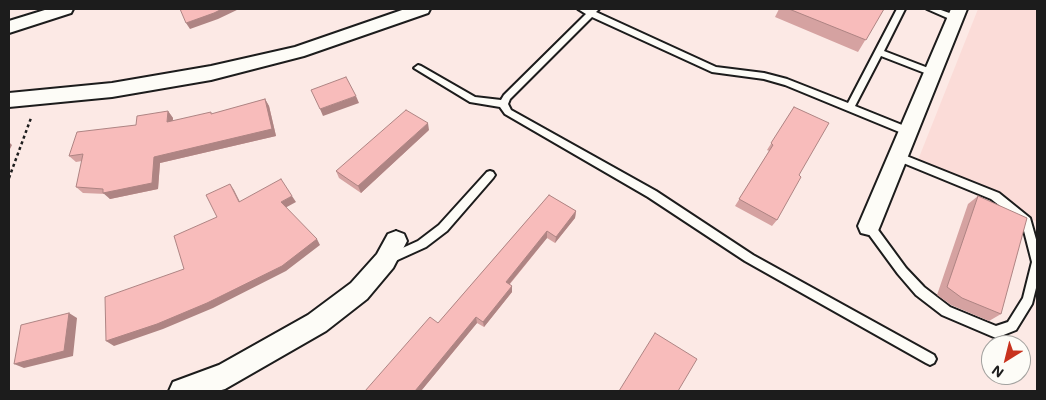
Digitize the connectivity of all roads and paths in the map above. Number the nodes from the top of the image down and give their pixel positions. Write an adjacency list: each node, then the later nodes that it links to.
1 (65, 9): 7 (street)
2 (422, 9): 11 (street)
3 (901, 9): 8 (lane)
4 (931, 9): 6 (lane)
5 (590, 10): 12 (lane); 13 (lane)
6 (957, 13): 10 (street)
7 (9, 28)
8 (879, 52): 10 (lane); 13 (lane)
9 (418, 68): 12 (lane)
10 (933, 73): 15 (street)
11 (9, 100)
12 (503, 104): 21 (lane)
13 (850, 108): 15 (lane)
14 (32, 118): 18 (path)
15 (909, 132): 16 (street)
16 (899, 157): 19 (street); 19 (lane)
17 (490, 175): 20 (lane)
18 (9, 178)
19 (870, 226)
20 (391, 251): 22 (street)
21 (930, 359)
22 (182, 391)

